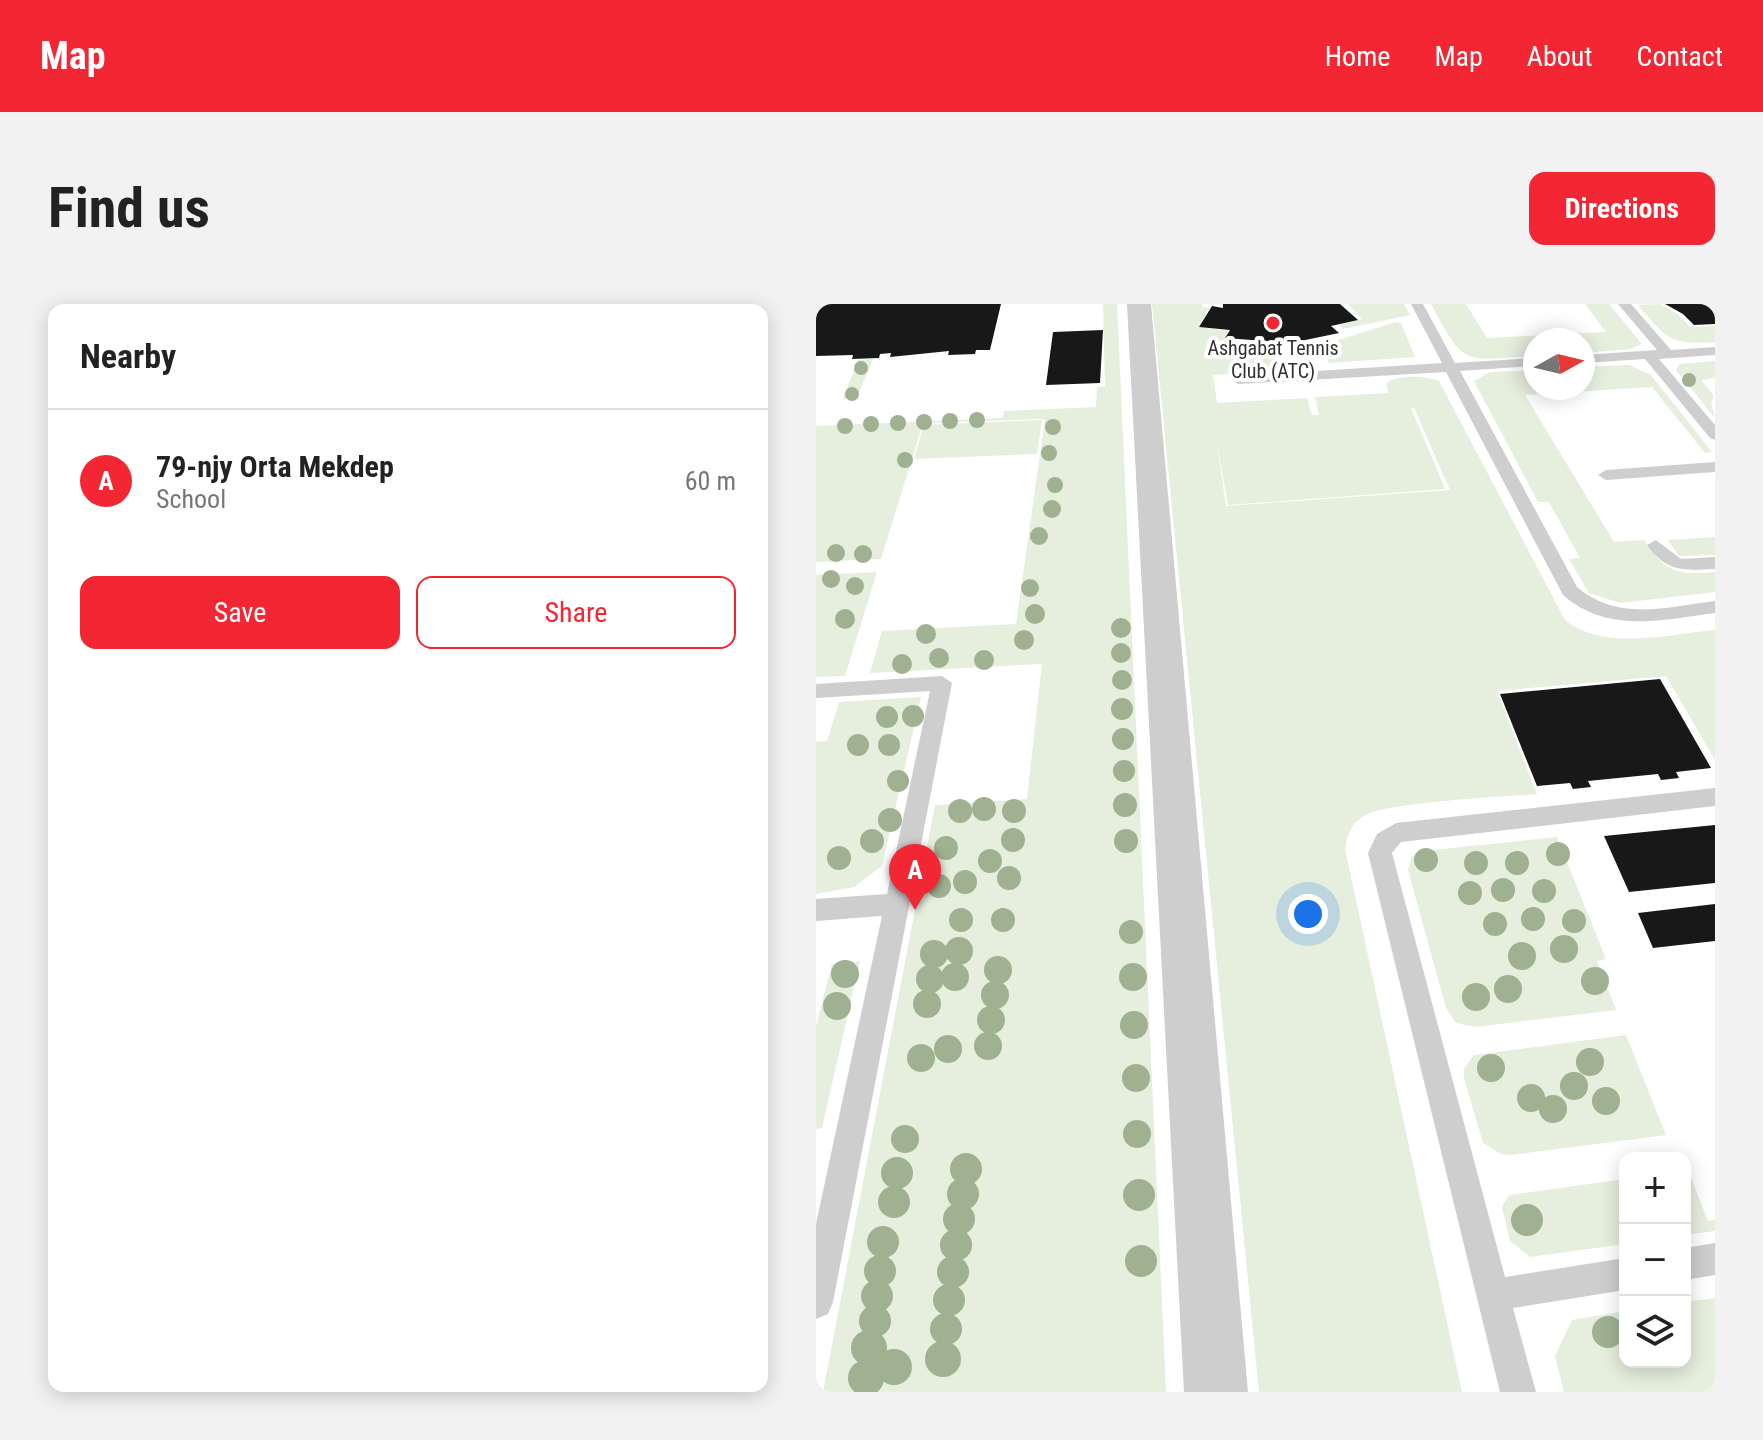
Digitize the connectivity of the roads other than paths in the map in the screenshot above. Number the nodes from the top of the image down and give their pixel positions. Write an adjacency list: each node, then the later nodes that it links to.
1 (1139, 304): 26 (street)
2 (1417, 304): 9 (lane)
3 (1624, 304): 5 (lane)
4 (1715, 351): 5 (lane)
5 (1667, 354): 6 (lane)
6 (1649, 355): 7 (lane); 11 (lane)
7 (1595, 358)
8 (1523, 363): 9 (lane)
9 (1449, 367): 10 (lane); 16 (lane)
10 (1238, 380)
11 (1715, 435)
12 (1715, 467): 13 (lane)
13 (1606, 475)
14 (1656, 545): 15 (lane)
15 (1715, 563)
16 (1715, 607)
17 (816, 691): 19 (lane)
18 (1715, 797): 24 (lane)
19 (897, 904): 20 (lane); 25 (lane)
20 (816, 910)
21 (1715, 1259): 22 (lane)
22 (1691, 1263)
23 (1619, 1275): 24 (lane)
24 (1493, 1295): 27 (lane)
25 (816, 1302)
26 (1216, 1392)
27 (1518, 1392)

